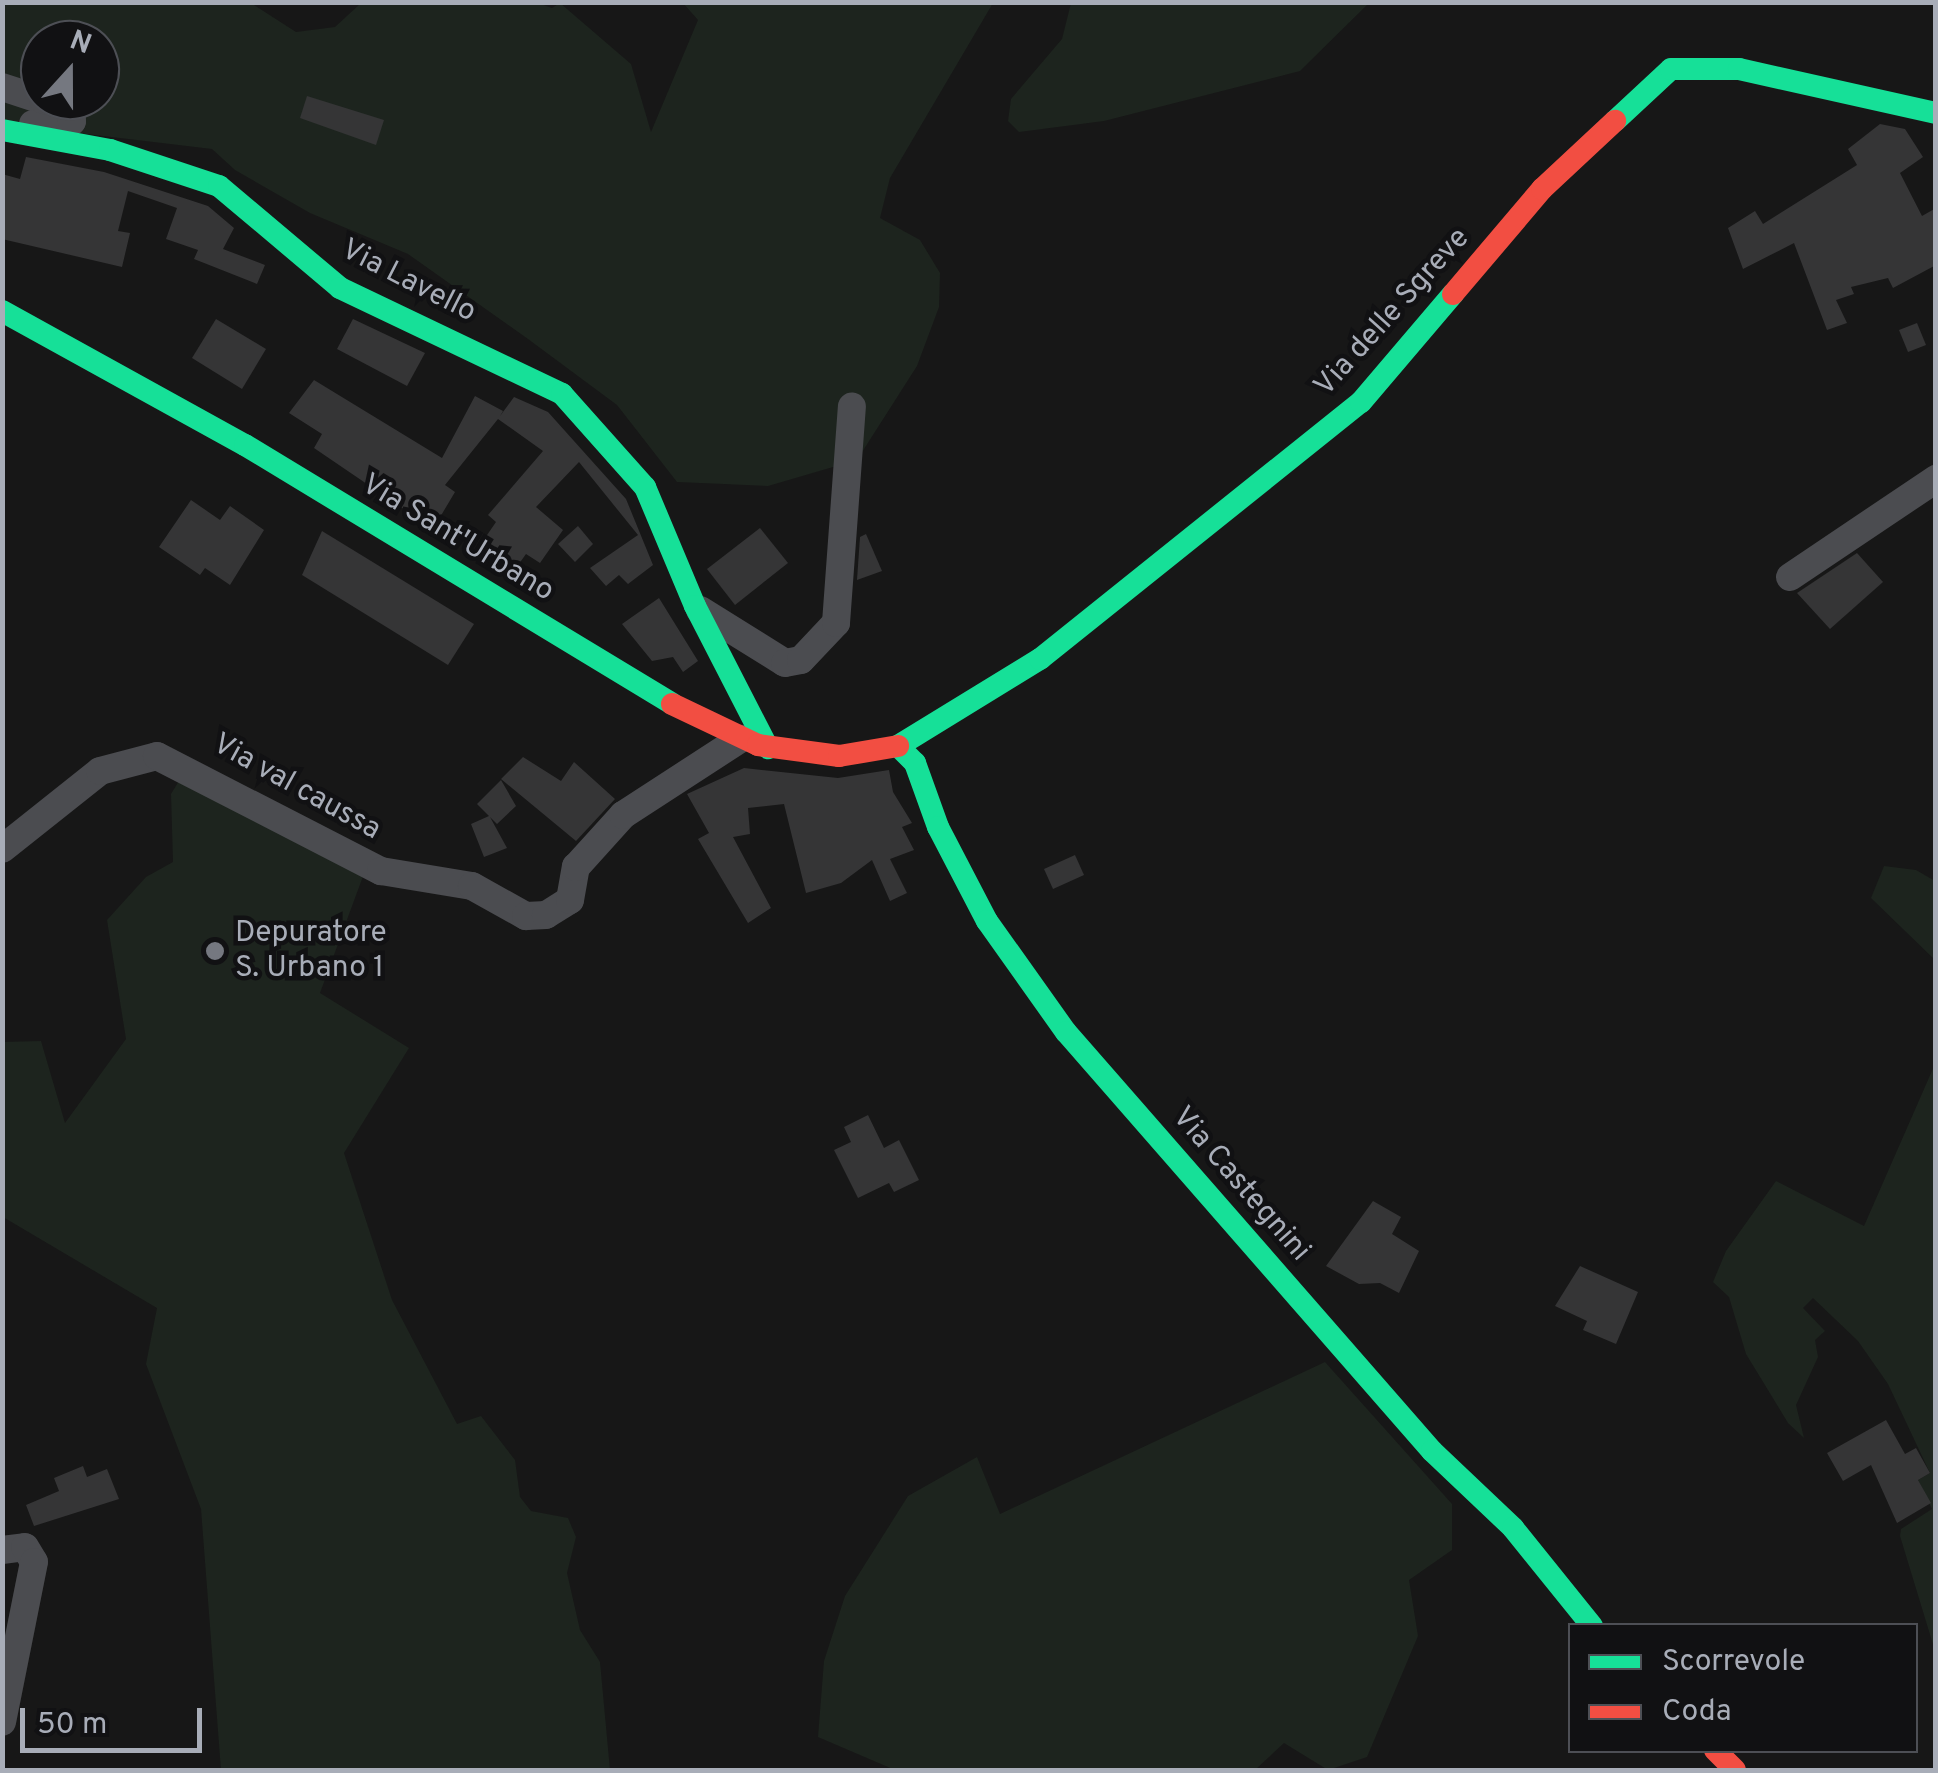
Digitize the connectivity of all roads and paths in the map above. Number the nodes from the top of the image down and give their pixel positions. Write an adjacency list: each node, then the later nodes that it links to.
1 (1936, 113): 11 (street, Via delle Sgreve)
2 (72, 120): 3 (street)
3 (2, 122)
4 (2, 130): 9 (street, Via Lavello)
5 (2, 312): 10 (street, Via Sant'Urbano)
6 (852, 407): 9 (street)
7 (1936, 480): 8 (street)
8 (1790, 577)
9 (695, 606): 12 (street, Via Lavello)
10 (740, 739): 12 (street, Via Sant'Urbano); 13 (street, Via val caussa)
11 (898, 746): 12 (street, Via Sant'Urbano); 15 (street, Via Castegnini)
12 (768, 748)
13 (2, 849)
14 (2, 1550): 16 (street)
15 (1590, 1623)
16 (2, 1722)

